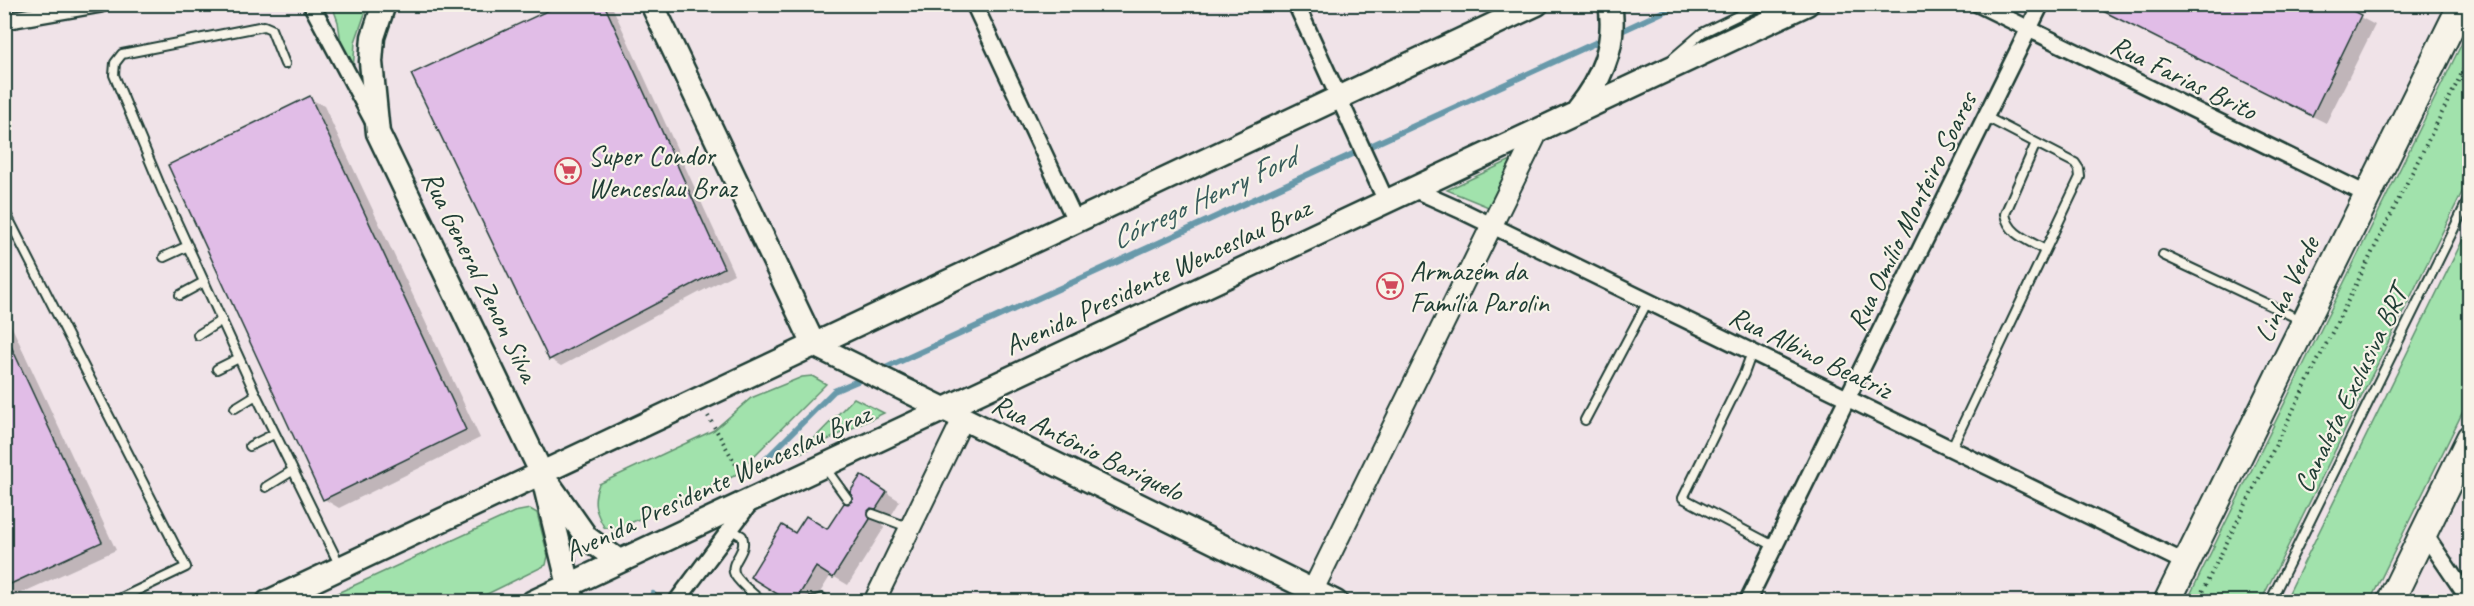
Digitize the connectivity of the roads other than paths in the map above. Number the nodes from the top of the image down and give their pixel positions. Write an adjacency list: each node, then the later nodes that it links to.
1 (101, 4): 14 (street)
2 (311, 4): 22 (street, Rua General Zenon Silva)
3 (384, 4): 22 (main road)
4 (652, 4): 41 (main road)
5 (974, 4): 29 (street)
6 (1296, 4): 18 (street)
7 (1537, 4): 18 (main road)
8 (1610, 4): 19 (main road)
9 (1762, 4): 17 (lane)
10 (1807, 4): 17 (main road, Avenida Presidente Wenceslau Braz)
11 (1978, 4): 15 (street, Rua Farias Brito)
12 (2041, 4): 15 (street, Rua Omílio Monteiro Soares)
13 (2462, 4): 25 (highway, Linha Verde)
14 (4, 21)
15 (2029, 29): 20 (street, Rua Omílio Monteiro Soares); 25 (street, Rua Farias Brito)
16 (285, 64): 31 (lane)
17 (1651, 78): 19 (main road, Avenida Presidente Wenceslau Braz)
18 (1343, 107): 27 (street); 29 (main road)
19 (1574, 114): 21 (main road, Avenida Presidente Wenceslau Braz)
20 (1986, 117): 23 (lane); 46 (street, Rua Omílio Monteiro Soares)
21 (1538, 131): 24 (main road, Avenida Presidente Wenceslau Braz); 30 (street)
22 (378, 133): 57 (main road, Rua General Zenon Silva)
23 (2036, 143): 32 (lane); 32 (lane)
24 (1413, 189): 27 (main road, Avenida Presidente Wenceslau Braz); 30 (street, Rua Albino Beatriz)
25 (2368, 195): 39 (highway, Linha Verde)
26 (2469, 196): 83 (lane, Canaleta Exclusiva BRT)
27 (1386, 201): 48 (main road, Avenida Presidente Wenceslau Braz)
28 (4, 210): 73 (lane)
29 (1076, 222): 41 (main road)
30 (1491, 225): 37 (street, Rua Albino Beatriz); 70 (street)
31 (188, 246): 34 (lane); 35 (lane)
32 (2045, 250): 54 (lane)
33 (2163, 255): 39 (lane)
34 (164, 257)
35 (204, 282): 36 (lane); 38 (lane)
36 (180, 295)
37 (1648, 301): 42 (street, Rua Albino Beatriz); 50 (lane)
38 (222, 320): 40 (lane); 43 (lane)
39 (2305, 322): 67 (highway, Linha Verde)
40 (198, 335)
41 (814, 345): 48 (main road, Rua Antônio Bariquelo); 57 (main road)
42 (1752, 352): 46 (street, Rua Albino Beatriz); 65 (lane)
43 (239, 358): 44 (lane); 45 (lane)
44 (217, 369)
45 (256, 395): 47 (lane); 51 (lane)
46 (1847, 398): 54 (street, Rua Albino Beatriz); 65 (street, Rua Omílio Monteiro Soares)
47 (235, 408)
48 (943, 409): 49 (main road, Rua Antônio Bariquelo); 55 (main road, Avenida Presidente Wenceslau Braz)
49 (963, 419): 62 (street); 70 (main road, Rua Antônio Bariquelo)
50 (1585, 420)
51 (274, 434): 53 (lane); 56 (lane)
52 (2469, 438): 64 (highway)
53 (250, 446)
54 (1952, 449): 67 (street, Rua Albino Beatriz)
55 (823, 465): 59 (main road, Avenida Presidente Wenceslau Braz); 60 (lane)
56 (292, 471): 58 (lane); 68 (lane)
57 (542, 474): 66 (main road); 68 (main road); 69 (main road, Rua General Zenon Silva)
58 (266, 487)
59 (755, 497): 63 (street); 66 (main road, Avenida Presidente Wenceslau Braz)
60 (847, 498)
61 (873, 514): 62 (lane)
62 (910, 528): 79 (street)
63 (730, 529): 75 (street); 76 (lane)
64 (2424, 533): 72 (street); 84 (highway)
65 (1774, 546): 81 (street, Rua Omílio Monteiro Soares)
66 (619, 561): 69 (main road, Avenida Presidente Wenceslau Braz)
67 (2186, 563): 82 (highway, Linha Verde)
68 (341, 567): 71 (main road)
69 (571, 593): 74 (main road, Avenida Presidente Wenceslau Braz)
70 (1310, 596): 80 (main road, Rua Antônio Bariquelo)
71 (270, 601)
72 (2469, 601)
73 (113, 602)
74 (532, 602)
75 (676, 602)
76 (762, 602)
77 (809, 602): 78 (lane)
78 (826, 602)
79 (874, 602)
80 (1336, 602)
81 (1747, 602)
82 (2167, 602)
83 (2270, 602)
84 (2390, 602)

